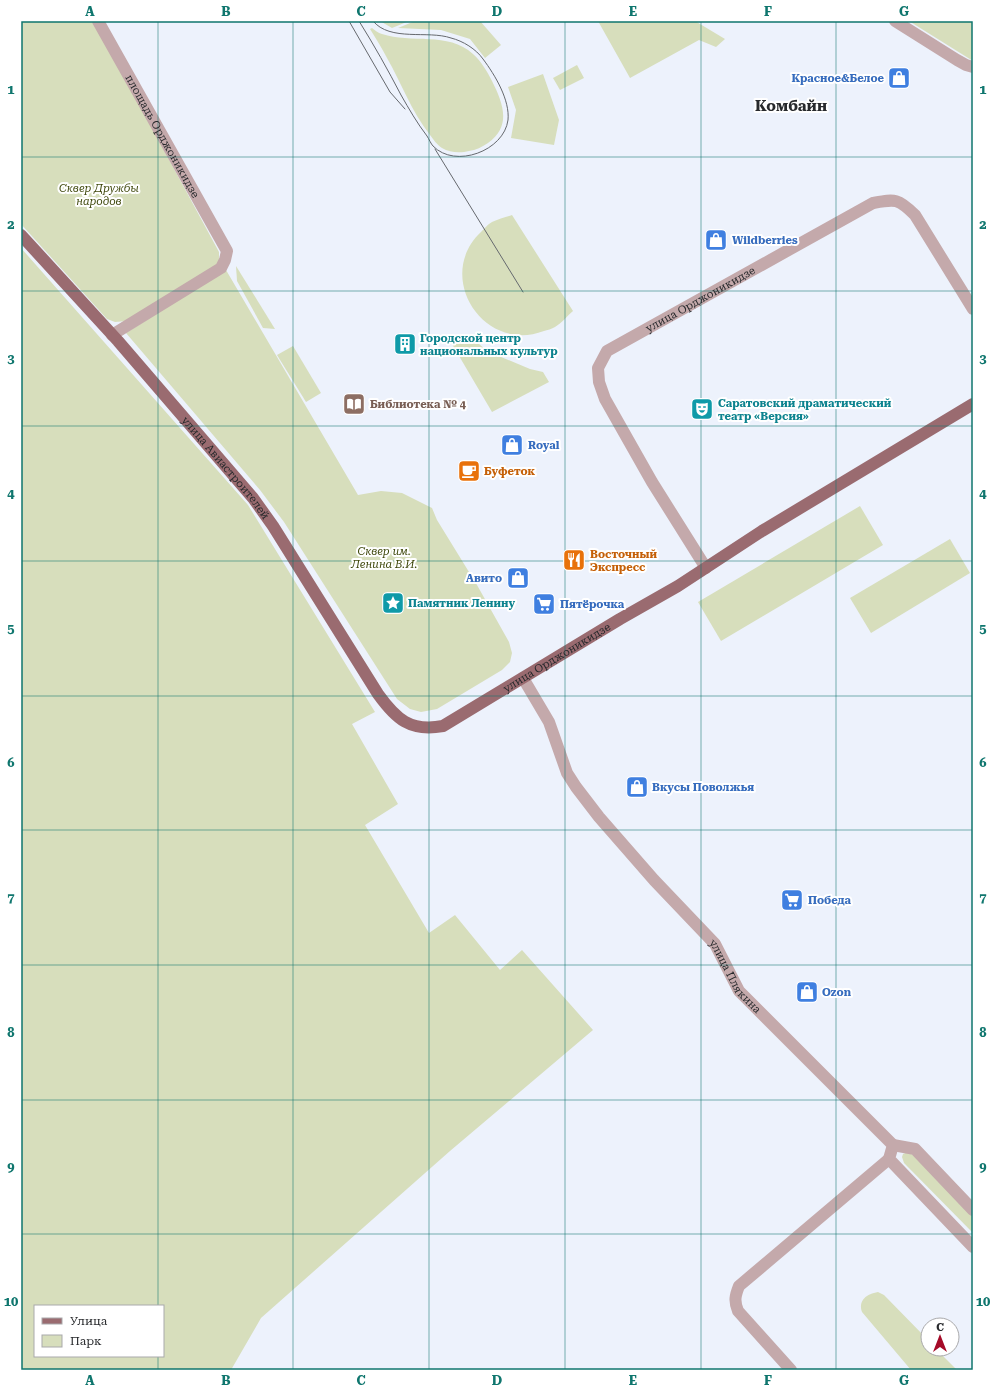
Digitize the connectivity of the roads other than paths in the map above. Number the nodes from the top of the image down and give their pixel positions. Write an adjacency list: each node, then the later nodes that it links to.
1 (98, 21): 6 (street, площадь Орджоникидзе)
2 (895, 21): 3 (street)
3 (973, 67)
4 (21, 235): 6 (main road, улица Авиастроителей)
5 (973, 309): 8 (street, улица Орджоникидзе)
6 (112, 334): 10 (main road, улица Авиастроителей)
7 (973, 404): 8 (main road, улица Орджоникидзе)
8 (706, 568): 9 (main road, улица Орджоникидзе)
9 (523, 678): 10 (main road, улица Орджоникидзе); 11 (street, улица Плякина)
10 (403, 722)
11 (893, 1145): 12 (street); 13 (street)
12 (889, 1159): 14 (street); 15 (street)
13 (973, 1210)
14 (973, 1247)
15 (791, 1370)

